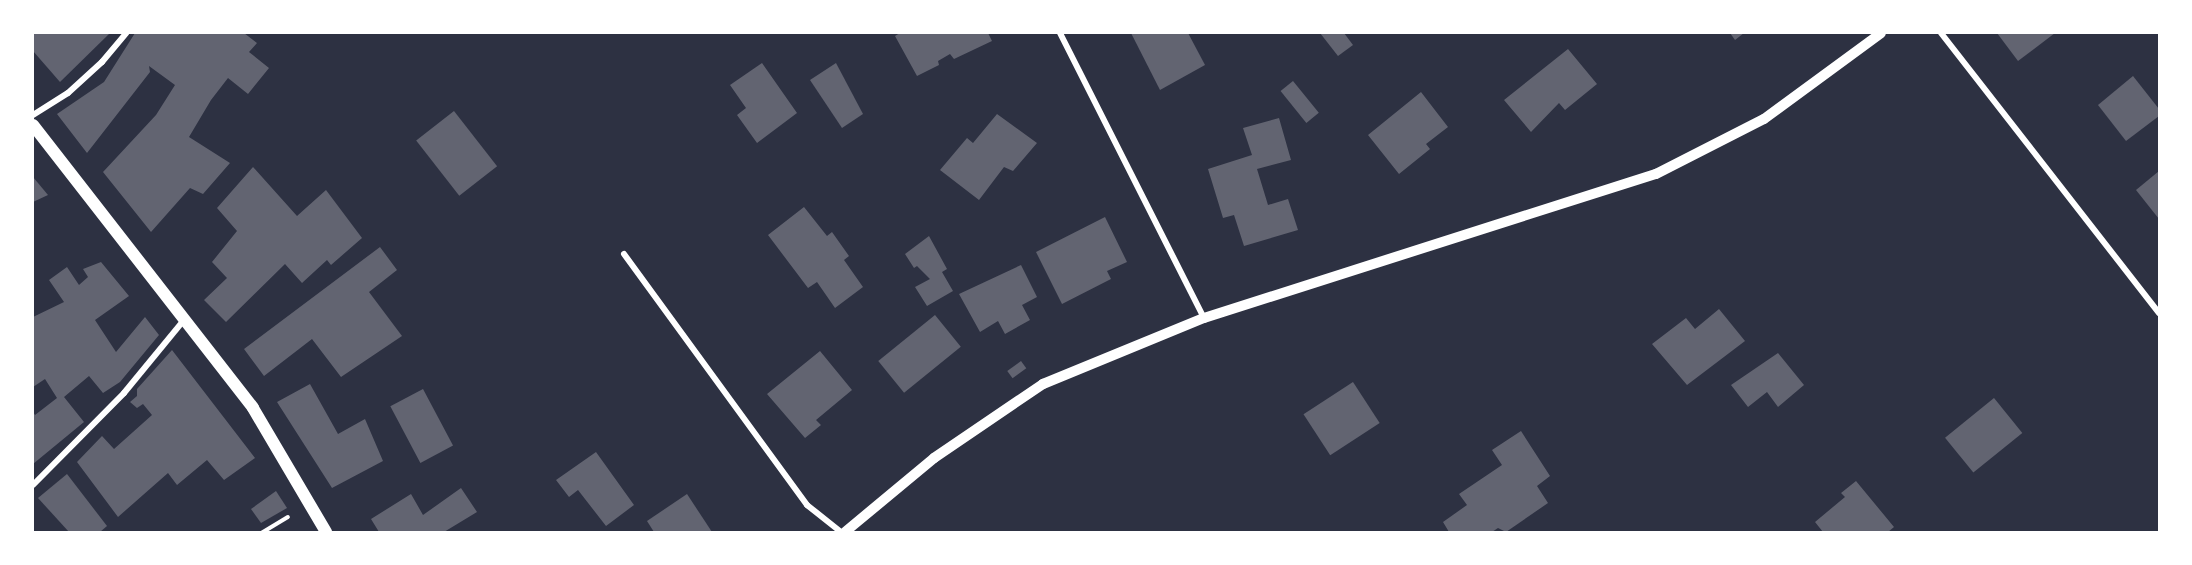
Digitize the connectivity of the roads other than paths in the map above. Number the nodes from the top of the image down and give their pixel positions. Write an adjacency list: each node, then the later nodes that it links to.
1 (126, 33): 5 (street)
2 (1060, 33): 9 (street)
3 (1881, 33): 9 (street)
4 (1941, 33): 8 (street)
5 (33, 116)
6 (33, 125): 10 (main road)
7 (624, 254): 13 (street)
8 (2159, 313)
9 (1204, 318): 13 (street)
10 (184, 320): 11 (street); 12 (main road)
11 (33, 485)
12 (326, 532)
13 (843, 532)

